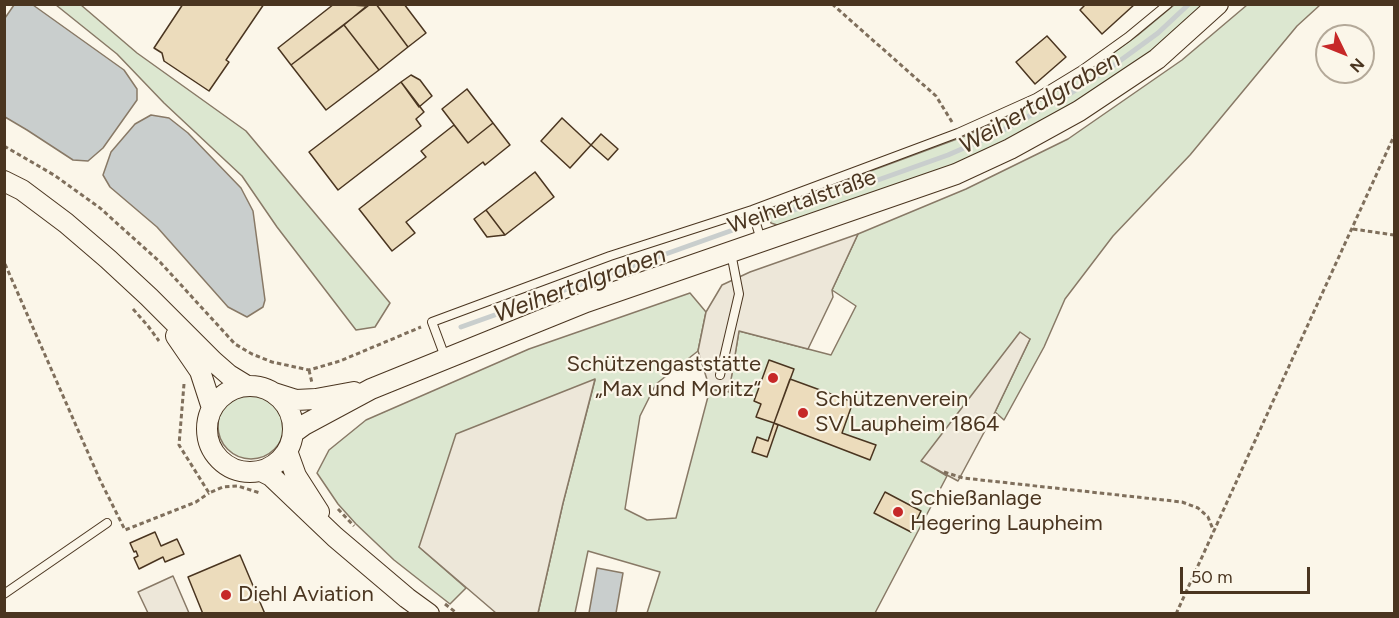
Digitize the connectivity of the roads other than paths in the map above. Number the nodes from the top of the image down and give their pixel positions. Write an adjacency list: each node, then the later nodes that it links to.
1 (1168, 4): 4 (lane)
2 (1218, 4): 5 (street, Weihertalstraße)
3 (4, 181): 8 (street)
4 (752, 210): 5 (lane); 7 (lane)
5 (761, 242): 6 (street, Weihertalstraße)
6 (731, 252): 7 (street, Weihertalstraße); 9 (lane)
7 (446, 358): 11 (street, Weihertalstraße)
8 (206, 366): 10 (street); 13 (street)
9 (720, 375)
10 (247, 386): 12 (street); 13 (street)
11 (371, 389): 12 (street, Weihertalstraße); 14 (street, Weihertalstraße)
12 (274, 393): 14 (street)
13 (213, 408): 15 (street)
14 (290, 442): 15 (street); 17 (street)
15 (261, 471): 17 (street)
16 (107, 523): 18 (lane)
17 (335, 537): 19 (street)
18 (4, 594)
19 (435, 607)

